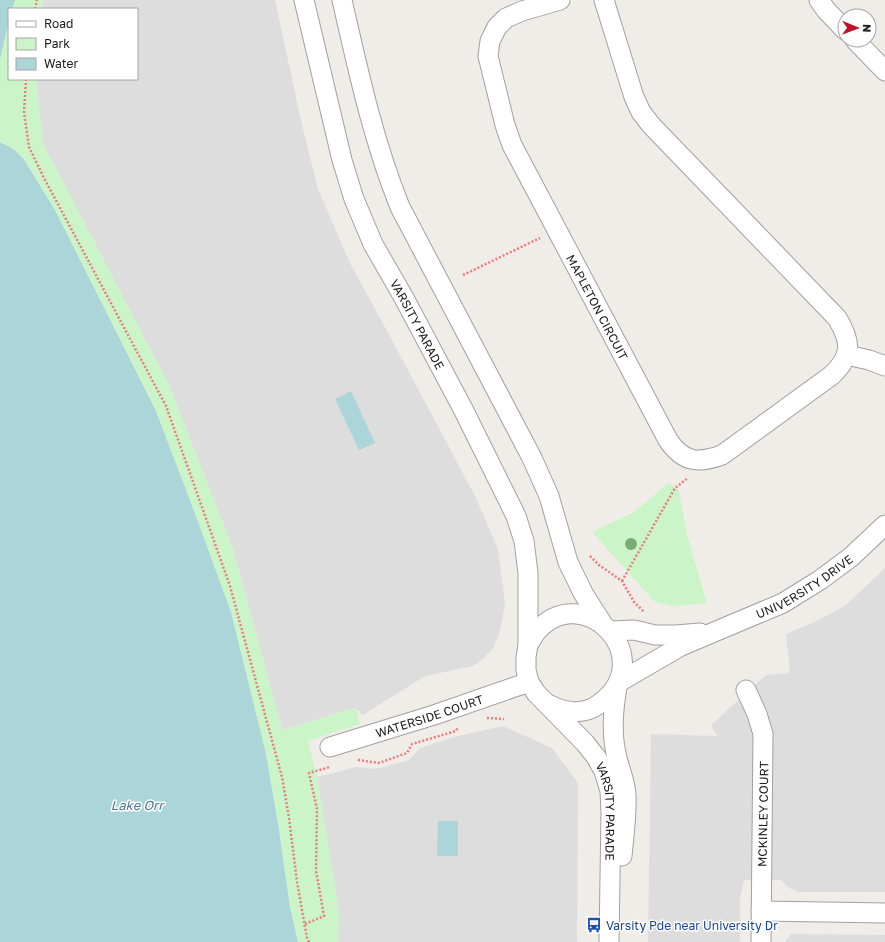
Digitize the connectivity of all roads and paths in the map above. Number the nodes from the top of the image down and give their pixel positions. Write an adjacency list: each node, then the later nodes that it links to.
1 (304, 0): 21 (street, VARSITY PARADE)
2 (342, 0): 19 (street, VARSITY PARADE)
3 (560, 0): 10 (street, MAPLETON CIRCUIT)
4 (604, 0): 12 (street)
5 (818, 0): 6 (street)
6 (837, 22)
7 (863, 48): 8 (street)
8 (885, 71)
9 (26, 80): 34 (path)
10 (557, 230): 11 (path); 14 (street, MAPLETON CIRCUIT)
11 (463, 275)
12 (847, 355): 13 (street); 14 (street)
13 (885, 366)
14 (695, 461): 17 (path)
15 (885, 525): 20 (street, UNIVERSITY DRIVE)
16 (590, 556): 17 (path)
17 (622, 581): 18 (path)
18 (649, 616)
19 (606, 627): 20 (street, UNIVERSITY DRIVE); 21 (street); 23 (street, VARSITY PARADE)
20 (714, 632): 23 (street, UNIVERSITY DRIVE)
21 (528, 645): 22 (street, VARSITY PARADE)
22 (529, 682): 25 (street, VARSITY PARADE); 29 (street, WATERSIDE COURT)
23 (618, 684): 25 (street, VARSITY PARADE); 37 (street, VARSITY PARADE)
24 (746, 690): 32 (street, MCKINLEY COURT)
25 (545, 703): 36 (street, VARSITY PARADE)
26 (485, 718): 27 (path)
27 (504, 719)
28 (460, 725): 30 (path)
29 (330, 747)
30 (351, 761)
31 (337, 765): 34 (path)
32 (761, 911): 33 (street); 38 (street, MCKINLEY COURT)
33 (885, 913)
34 (305, 924): 35 (path)
35 (309, 942)
36 (609, 942)
37 (619, 942)
38 (761, 942)

